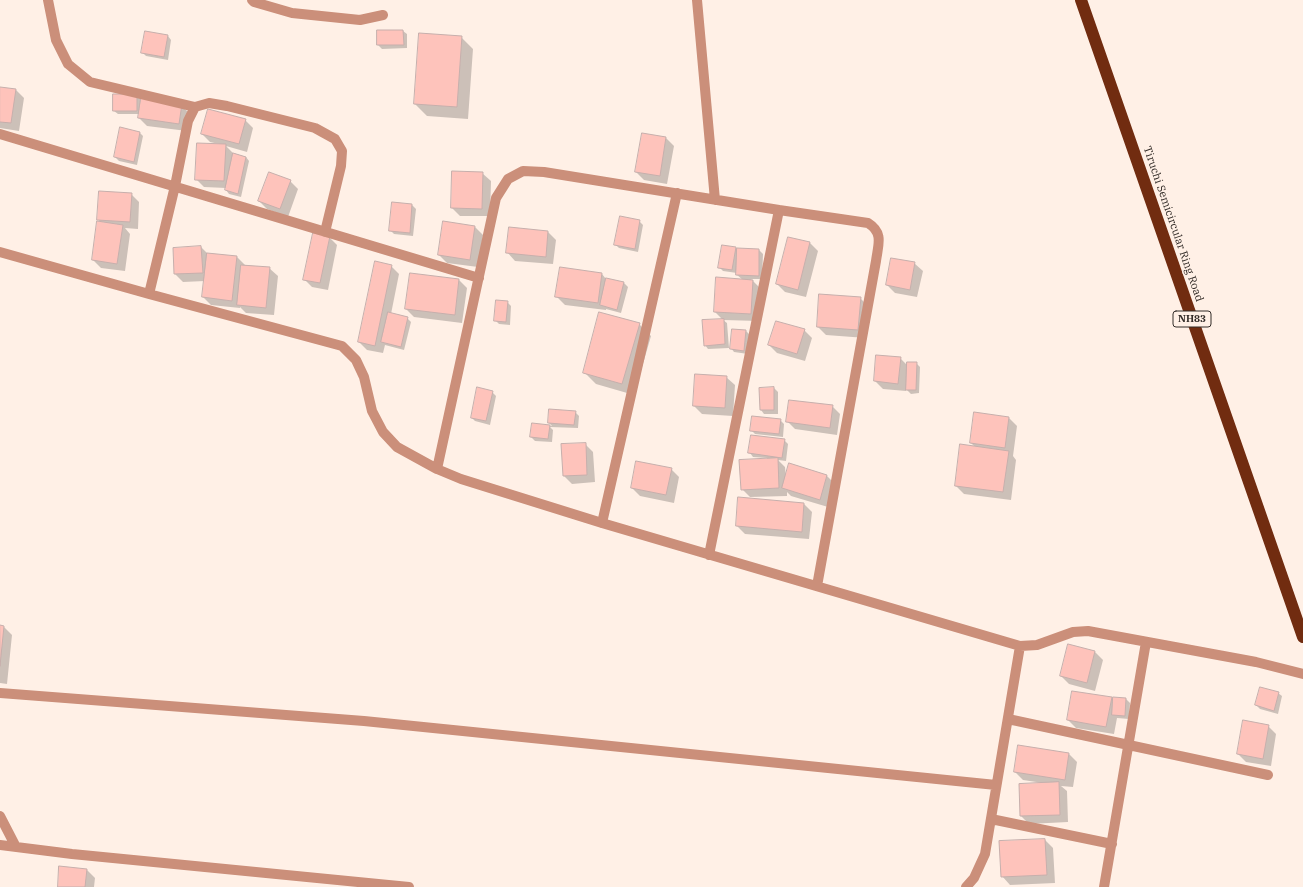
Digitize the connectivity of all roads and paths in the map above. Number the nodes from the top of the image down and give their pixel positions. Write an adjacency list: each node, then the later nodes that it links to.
1 (48, 0): 6 (street)
2 (252, 0): 5 (street)
3 (697, 0): 10 (street)
4 (1081, 0): 20 (highway, Tiruchi Semicircular Ring Road / NH83)
5 (383, 15)
6 (195, 107): 8 (street); 12 (street)
7 (0, 134): 8 (street)
8 (175, 186): 12 (street); 15 (street)
9 (677, 193): 10 (street); 14 (street); 17 (street)
10 (715, 200): 11 (street)
11 (779, 210): 18 (street); 19 (street)
12 (325, 232): 14 (street)
13 (0, 252): 15 (street)
14 (479, 278): 16 (street)
15 (149, 294): 16 (street)
16 (437, 469): 17 (street)
17 (602, 523): 18 (street)
18 (709, 555): 19 (street)
19 (817, 586): 22 (street)
20 (1303, 637)
21 (1146, 642): 22 (street); 23 (street); 26 (street)
22 (1020, 646): 25 (street)
23 (1303, 674)
24 (0, 694): 28 (street)
25 (1008, 719): 26 (street); 28 (street)
26 (1129, 746): 27 (street); 31 (street)
27 (1268, 776)
28 (996, 786): 30 (street)
29 (0, 816): 33 (street)
30 (991, 820): 31 (street); 35 (street)
31 (1112, 844): 36 (street)
32 (0, 845): 33 (street)
33 (16, 847): 34 (street)
34 (409, 887)
35 (966, 887)
36 (1104, 887)

